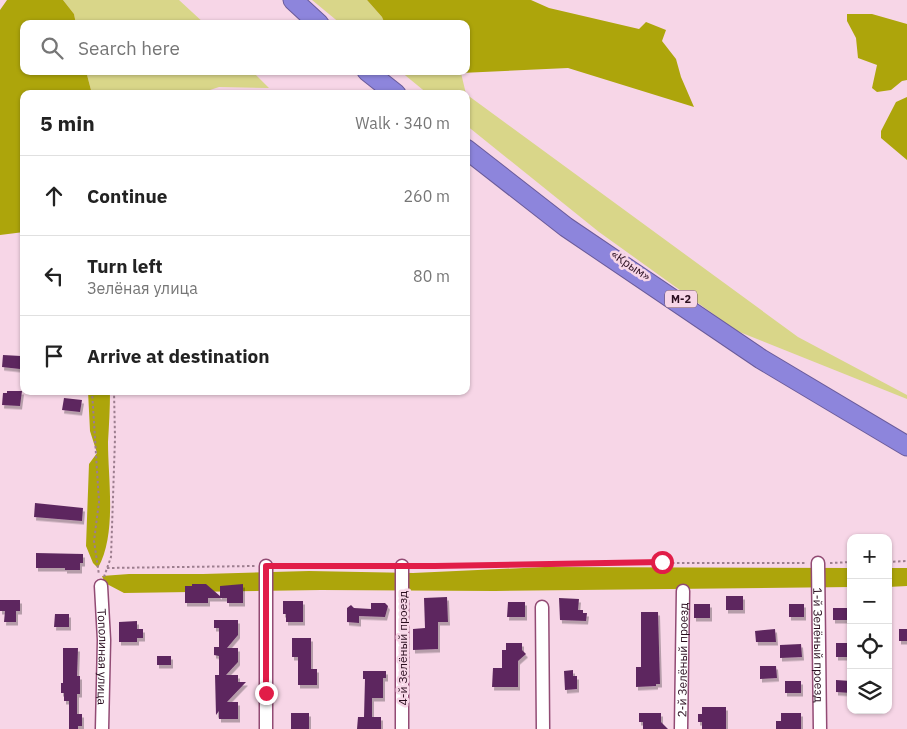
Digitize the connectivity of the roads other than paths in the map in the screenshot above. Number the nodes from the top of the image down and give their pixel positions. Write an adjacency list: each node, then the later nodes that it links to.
1 (282, 0): 3 (highway)
2 (293, 0): 4 (highway)
3 (303, 20)
4 (316, 20)
5 (372, 75): 7 (highway)
6 (383, 75): 8 (highway)
7 (391, 90)
8 (401, 90)
9 (470, 145): 11 (highway, «Крым» / М-2)
10 (470, 152): 12 (highway)
11 (907, 439)
12 (907, 446)
13 (818, 563): 24 (street, 1-й Зелёный проезд)
14 (266, 566): 20 (street)
15 (402, 566): 21 (street, 4-й Зелёный проезд)
16 (101, 586): 19 (street, Тополиная улица)
17 (682, 591): 23 (street, 2-й Зелёный проезд)
18 (542, 607): 22 (street)
19 (102, 729)
20 (266, 729)
21 (402, 729)
22 (544, 729)
23 (682, 729)
24 (820, 729)

